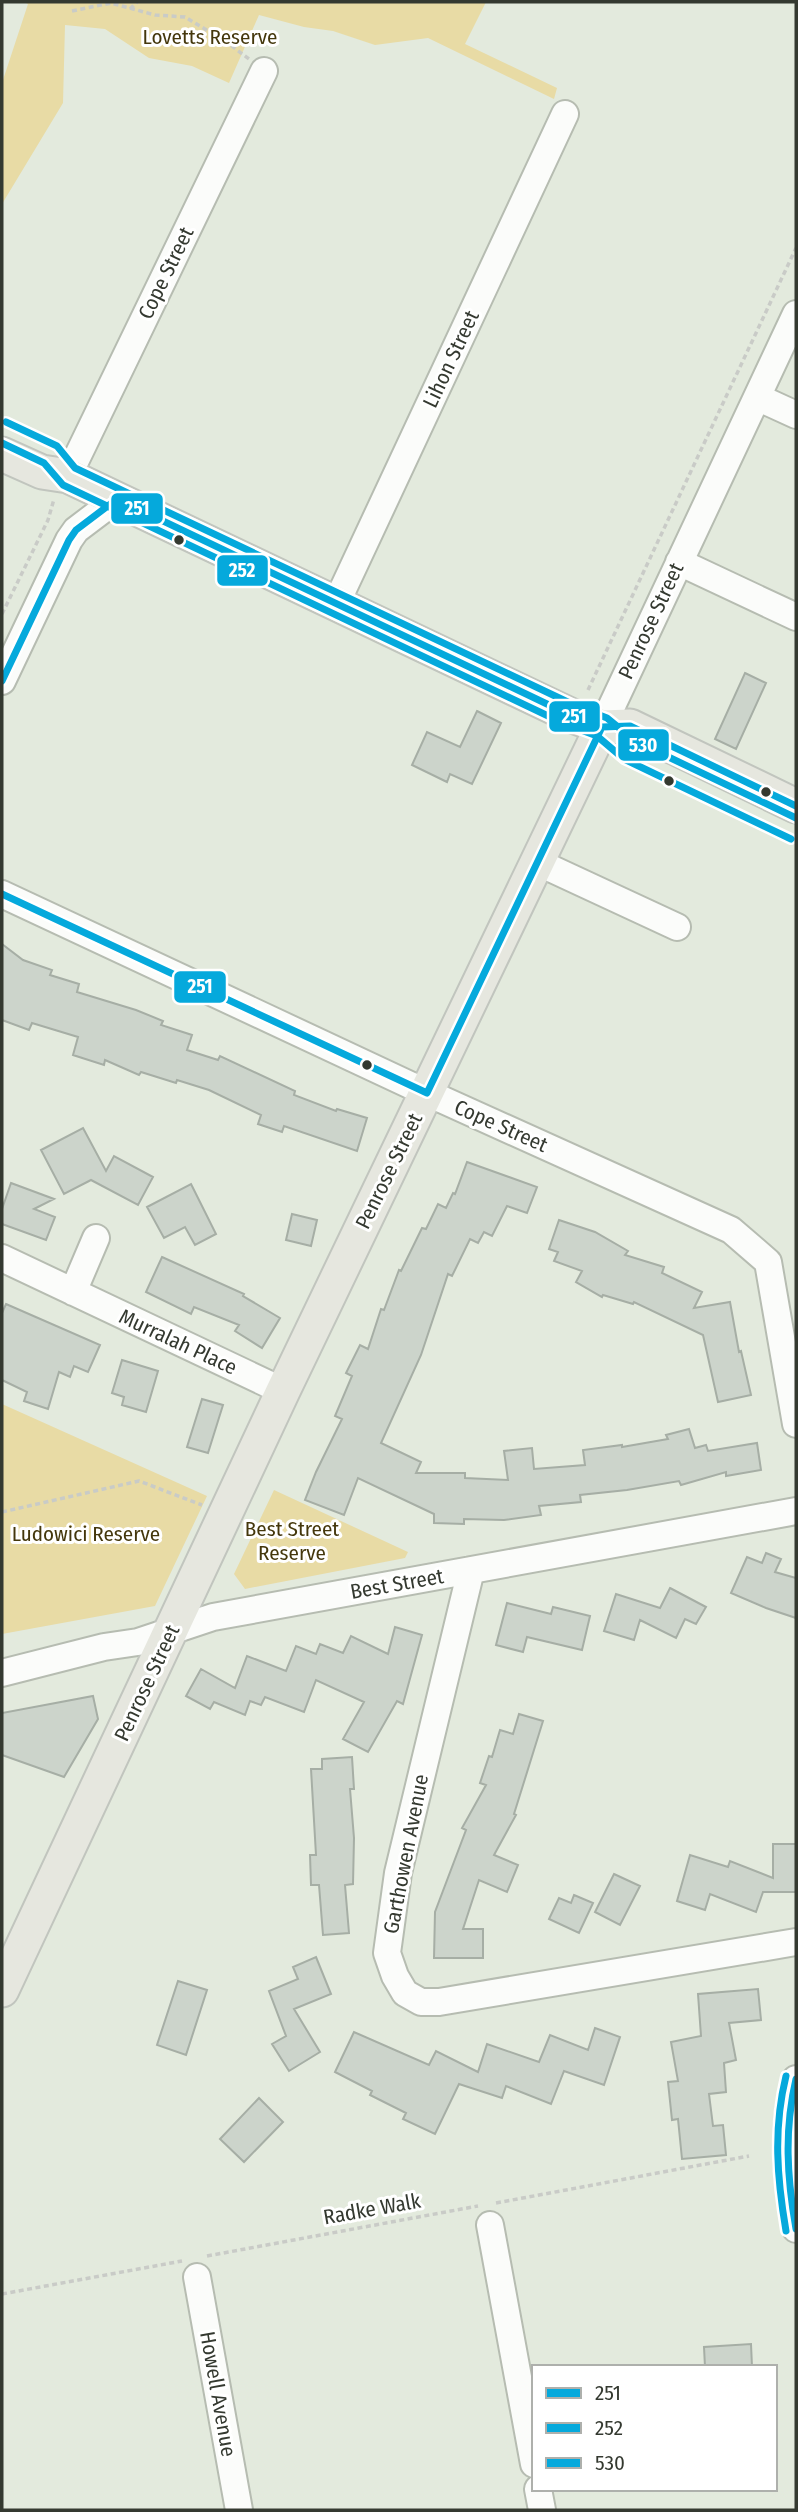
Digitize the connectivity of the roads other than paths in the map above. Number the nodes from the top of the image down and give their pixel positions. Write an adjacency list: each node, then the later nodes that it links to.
1 (264, 71): 8 (street, Cope Street)
2 (565, 114): 11 (street, Lihon Street)
3 (796, 314): 4 (street, Penrose Street)
4 (757, 397): 5 (street); 10 (street, Penrose Street)
5 (796, 415)
6 (2, 432): 8 (main road)
7 (2, 454): 8 (main road)
8 (62, 485): 9 (main road)
9 (117, 499): 11 (main road); 13 (street)
10 (679, 562): 12 (street); 14 (street, Penrose Street)
11 (336, 604): 14 (main road)
12 (796, 617)
13 (2, 681)
14 (602, 727): 15 (main road); 16 (main road); 17 (main road, Penrose Street)
15 (796, 806)
16 (796, 830)
17 (537, 862): 19 (street); 20 (main road, Penrose Street)
18 (2, 894): 20 (street, Cope Street)
19 (677, 928)
20 (427, 1093): 24 (main road, Penrose Street); 25 (street, Cope Street)
21 (96, 1238): 23 (street)
22 (2, 1258): 23 (street, Murralah Place)
23 (73, 1292): 24 (street, Murralah Place)
24 (283, 1391): 28 (main road, Penrose Street)
25 (796, 1424)
26 (796, 1511): 27 (street, Best Street)
27 (471, 1570): 28 (street, Best Street); 30 (street, Garthowen Avenue)
28 (172, 1629): 29 (street, Best Street); 31 (main road, Penrose Street)
29 (2, 1673)
30 (796, 1941)
31 (2, 1990)
32 (796, 2079): 34 (street)
33 (491, 2225): 36 (street)
34 (796, 2229)
35 (198, 2264): 38 (street, Howell Avenue)
36 (532, 2453)
37 (538, 2491): 39 (street)
38 (239, 2510)
39 (542, 2510)

